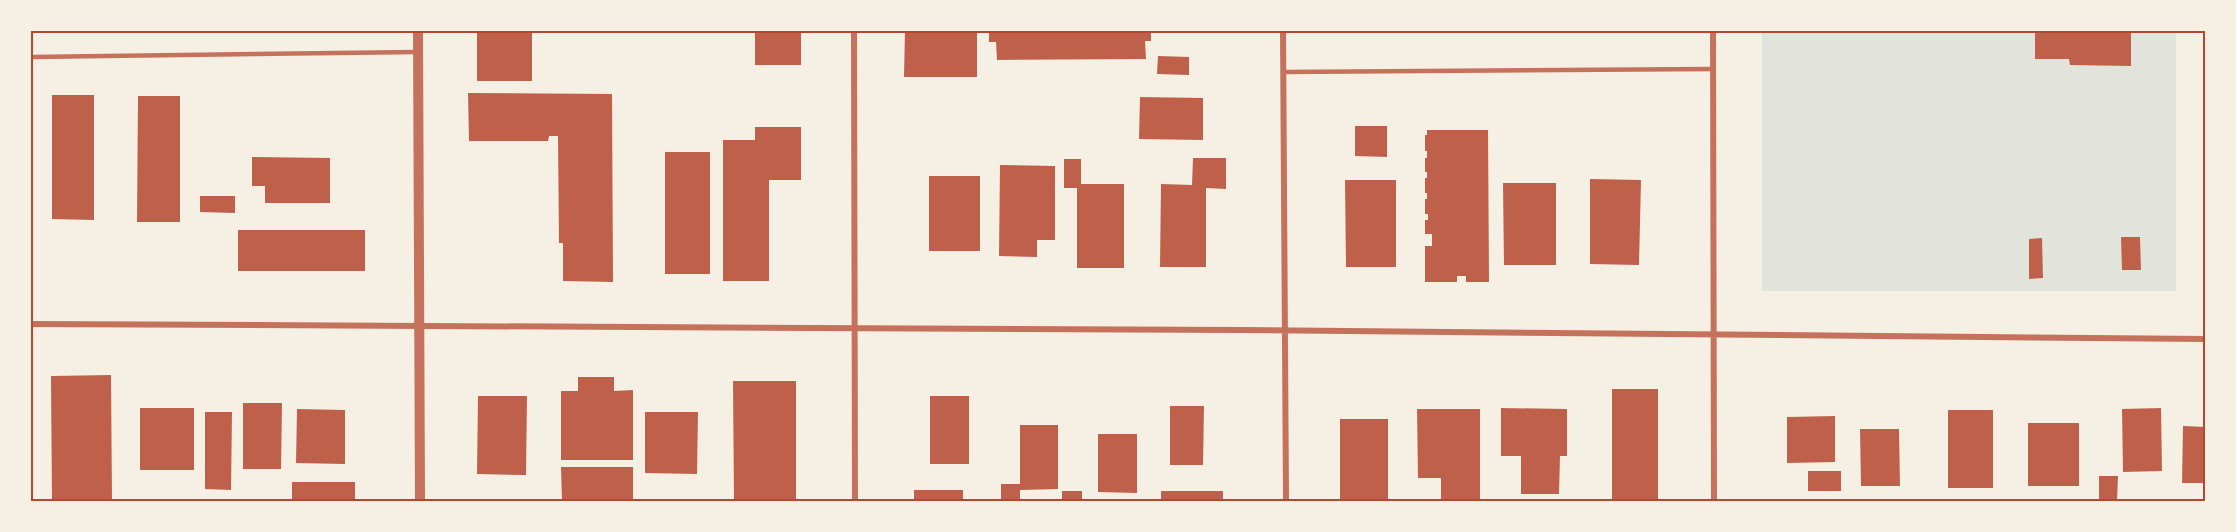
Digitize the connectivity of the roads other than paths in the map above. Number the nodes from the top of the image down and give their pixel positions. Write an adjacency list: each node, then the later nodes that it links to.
1 (418, 30): 5 (street)
2 (854, 30): 11 (street)
3 (1284, 30): 8 (street)
4 (1713, 30): 7 (street)
5 (418, 52): 6 (lane); 10 (street)
6 (30, 57)
7 (1713, 69): 8 (lane); 13 (street)
8 (1284, 72): 12 (street)
9 (30, 324): 10 (street)
10 (419, 327): 11 (street); 15 (street)
11 (855, 329): 12 (street); 16 (street)
12 (1286, 331): 13 (street); 17 (street)
13 (1712, 336): 14 (street); 18 (street)
14 (2206, 338)
15 (420, 502)
16 (855, 502)
17 (1286, 502)
18 (1714, 502)

